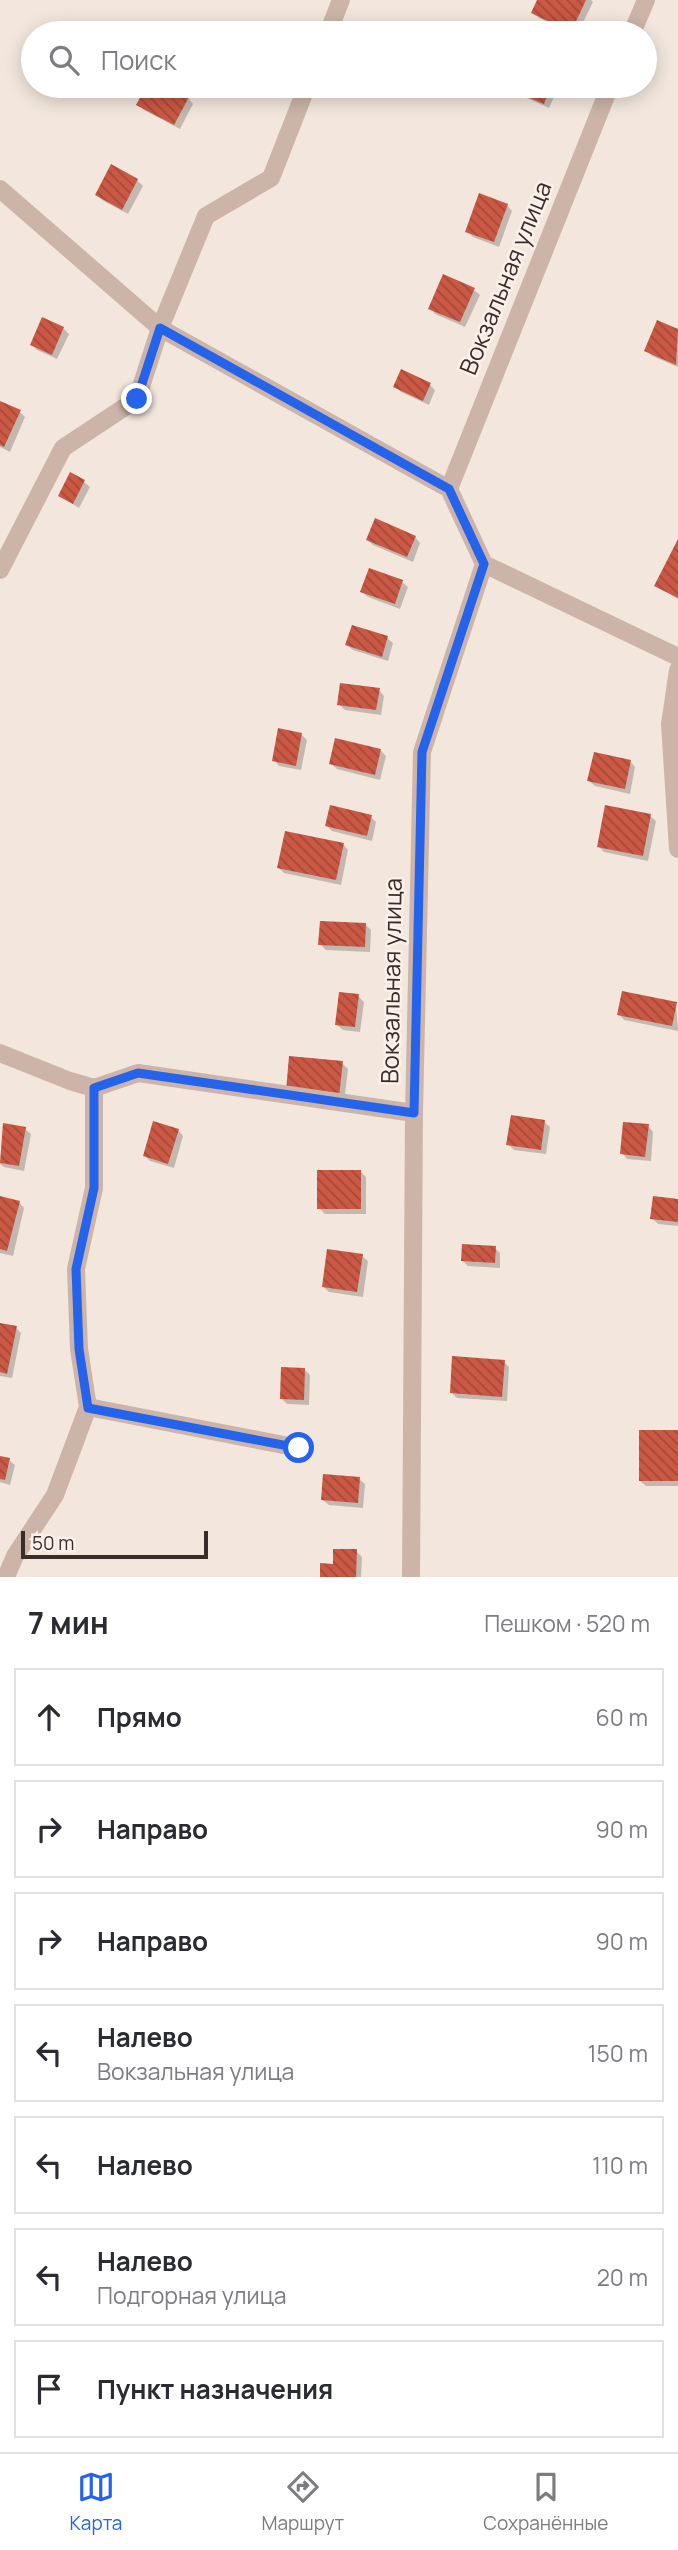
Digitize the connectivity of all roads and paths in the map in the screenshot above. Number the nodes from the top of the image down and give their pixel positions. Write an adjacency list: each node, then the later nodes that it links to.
1 (341, 0): 3 (street)
2 (646, 0): 4 (street)
3 (333, 21)
4 (637, 21)
5 (302, 98): 8 (street)
6 (605, 98): 9 (street, Вокзальная улица)
7 (0, 189): 8 (street)
8 (160, 328): 9 (street); 11 (street)
9 (449, 489): 10 (street)
10 (484, 564): 12 (street); 17 (street, Вокзальная улица)
11 (0, 570)
12 (678, 657)
13 (678, 670): 14 (street)
14 (678, 849)
15 (0, 1053): 16 (street)
16 (94, 1088): 17 (street); 18 (street)
17 (414, 1113): 21 (street, Вокзальная улица)
18 (88, 1408): 19 (street); 20 (street)
19 (299, 1448)
20 (6, 1577)
21 (411, 1577)

